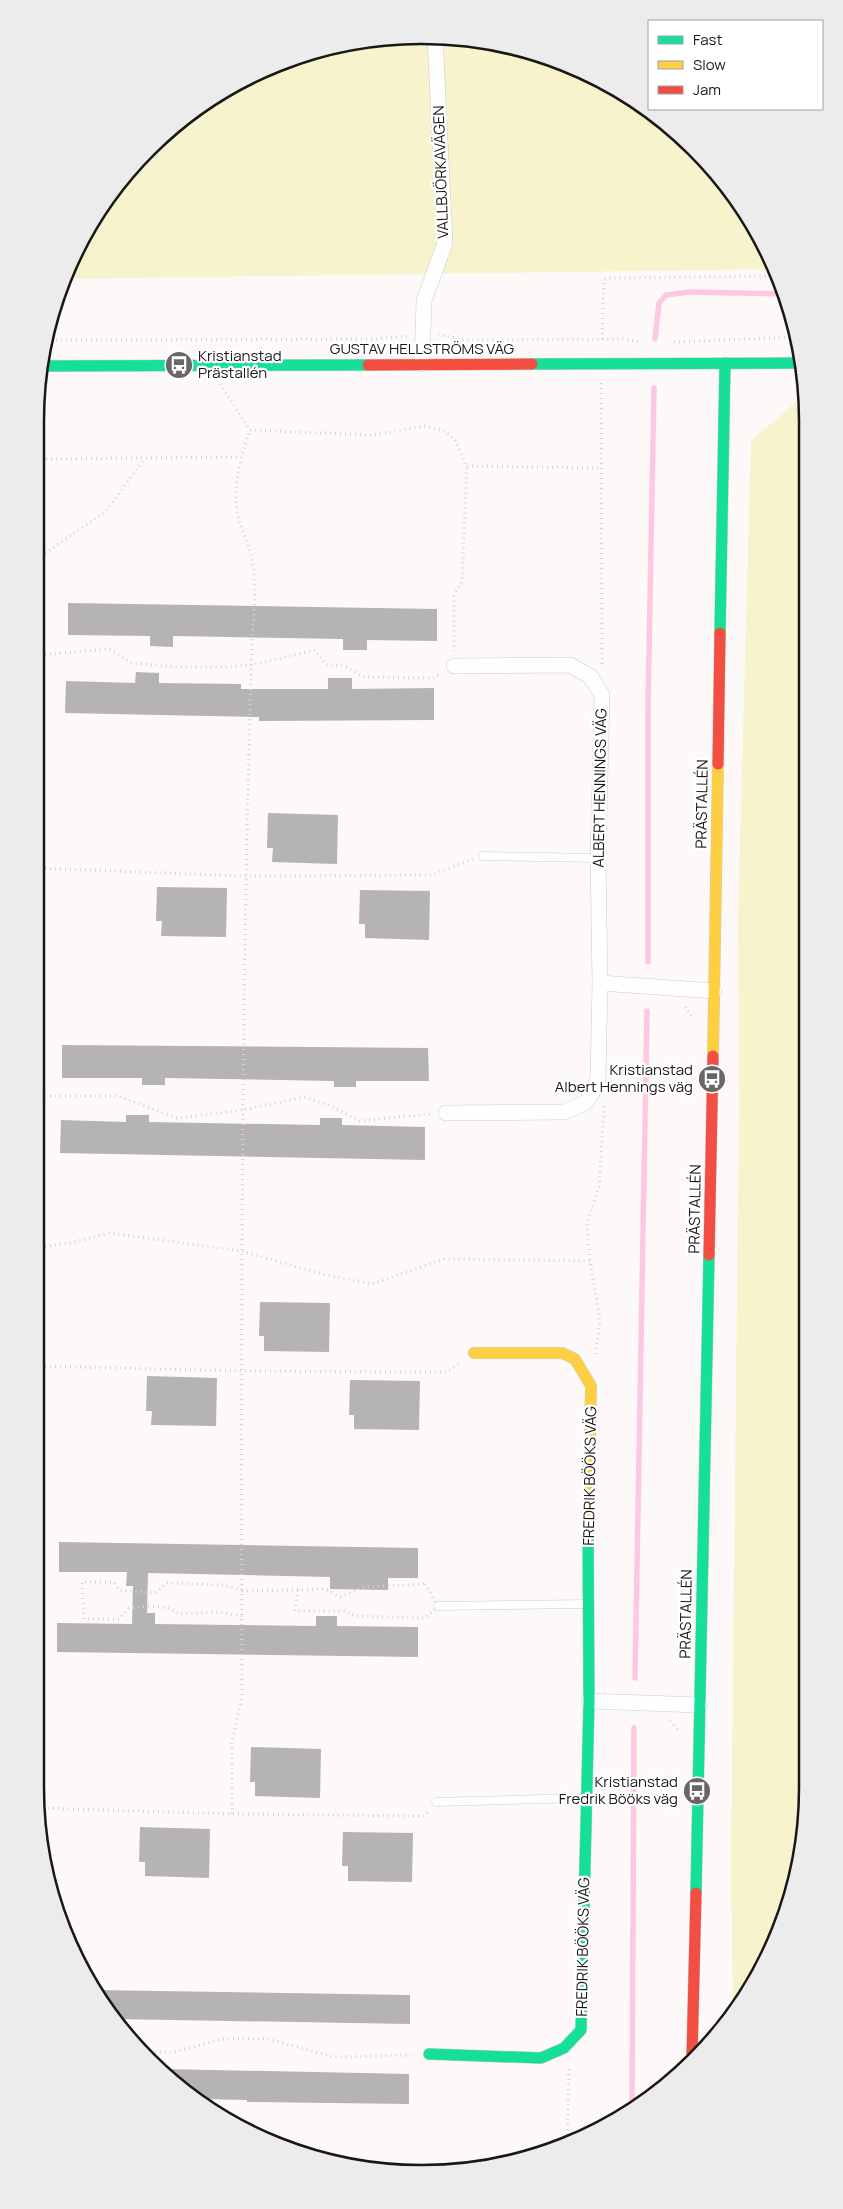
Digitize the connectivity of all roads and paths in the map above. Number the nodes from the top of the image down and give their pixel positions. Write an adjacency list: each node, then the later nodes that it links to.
1 (435, 45): 3 (street, VALLBJÖRKAVÄGEN)
2 (770, 276): 5 (path)
3 (423, 334): 5 (path); 6 (path); 11 (street, VALLBJÖRKAVÄGEN)
4 (789, 337): 8 (path)
5 (602, 339): 7 (path); 12 (path)
6 (53, 340)
7 (643, 343)
8 (666, 343)
9 (725, 363): 10 (street, GUSTAV HELLSTRÖMS VÄG); 12 (street, GUSTAV HELLSTRÖMS VÄG); 31 (street, PRÄSTALLÉN)
10 (794, 363)
11 (422, 364): 12 (street, GUSTAV HELLSTRÖMS VÄG); 13 (street, GUSTAV HELLSTRÖMS VÄG)
12 (601, 364): 20 (path)
13 (48, 366)
14 (218, 382): 15 (path)
15 (250, 430): 16 (path); 19 (path)
16 (240, 457): 17 (path); 23 (path)
17 (146, 458): 18 (path); 21 (path)
18 (44, 459)
19 (468, 466): 20 (path); 25 (path)
20 (601, 468): 24 (path)
21 (44, 554)
22 (44, 655): 23 (path)
23 (251, 665): 25 (path); 29 (path)
24 (602, 665)
25 (454, 666): 27 (street, ALBERT HENNINGS VÄG)
26 (483, 856): 27 (lane); 29 (path)
27 (598, 858): 30 (street, ALBERT HENNINGS VÄG)
28 (44, 868): 29 (path)
29 (246, 876): 36 (path)
30 (600, 983): 31 (street); 34 (street, ALBERT HENNINGS VÄG)
31 (714, 991): 51 (street, PRÄSTALLÉN)
32 (682, 1003): 33 (path)
33 (694, 1020)
34 (598, 1079): 37 (street, ALBERT HENNINGS VÄG); 40 (path)
35 (44, 1096): 36 (path)
36 (243, 1110): 37 (path); 39 (path)
37 (446, 1113)
38 (44, 1247): 39 (path)
39 (242, 1251): 40 (path); 44 (path)
40 (590, 1261): 42 (path)
41 (474, 1353): 44 (path); 47 (street, FREDRIK BÖÖKS VÄG)
42 (595, 1358)
43 (44, 1366): 44 (path)
44 (242, 1371): 46 (path)
45 (298, 1590): 46 (path); 48 (path); 48 (path)
46 (242, 1591): 49 (path); 49 (path)
47 (588, 1604): 48 (lane); 50 (street, FREDRIK BÖÖKS VÄG)
48 (438, 1606)
49 (242, 1616): 55 (path)
50 (589, 1701): 51 (street); 52 (street, FREDRIK BÖÖKS VÄG)
51 (698, 1705): 58 (street, PRÄSTALLÉN)
52 (586, 1798): 53 (lane); 56 (street, FREDRIK BÖÖKS VÄG)
53 (436, 1802): 55 (path)
54 (45, 1808): 55 (path)
55 (232, 1814)
56 (566, 2048): 59 (street); 60 (path)
57 (150, 2051): 59 (path)
58 (692, 2052)
59 (430, 2054)
60 (567, 2135)

